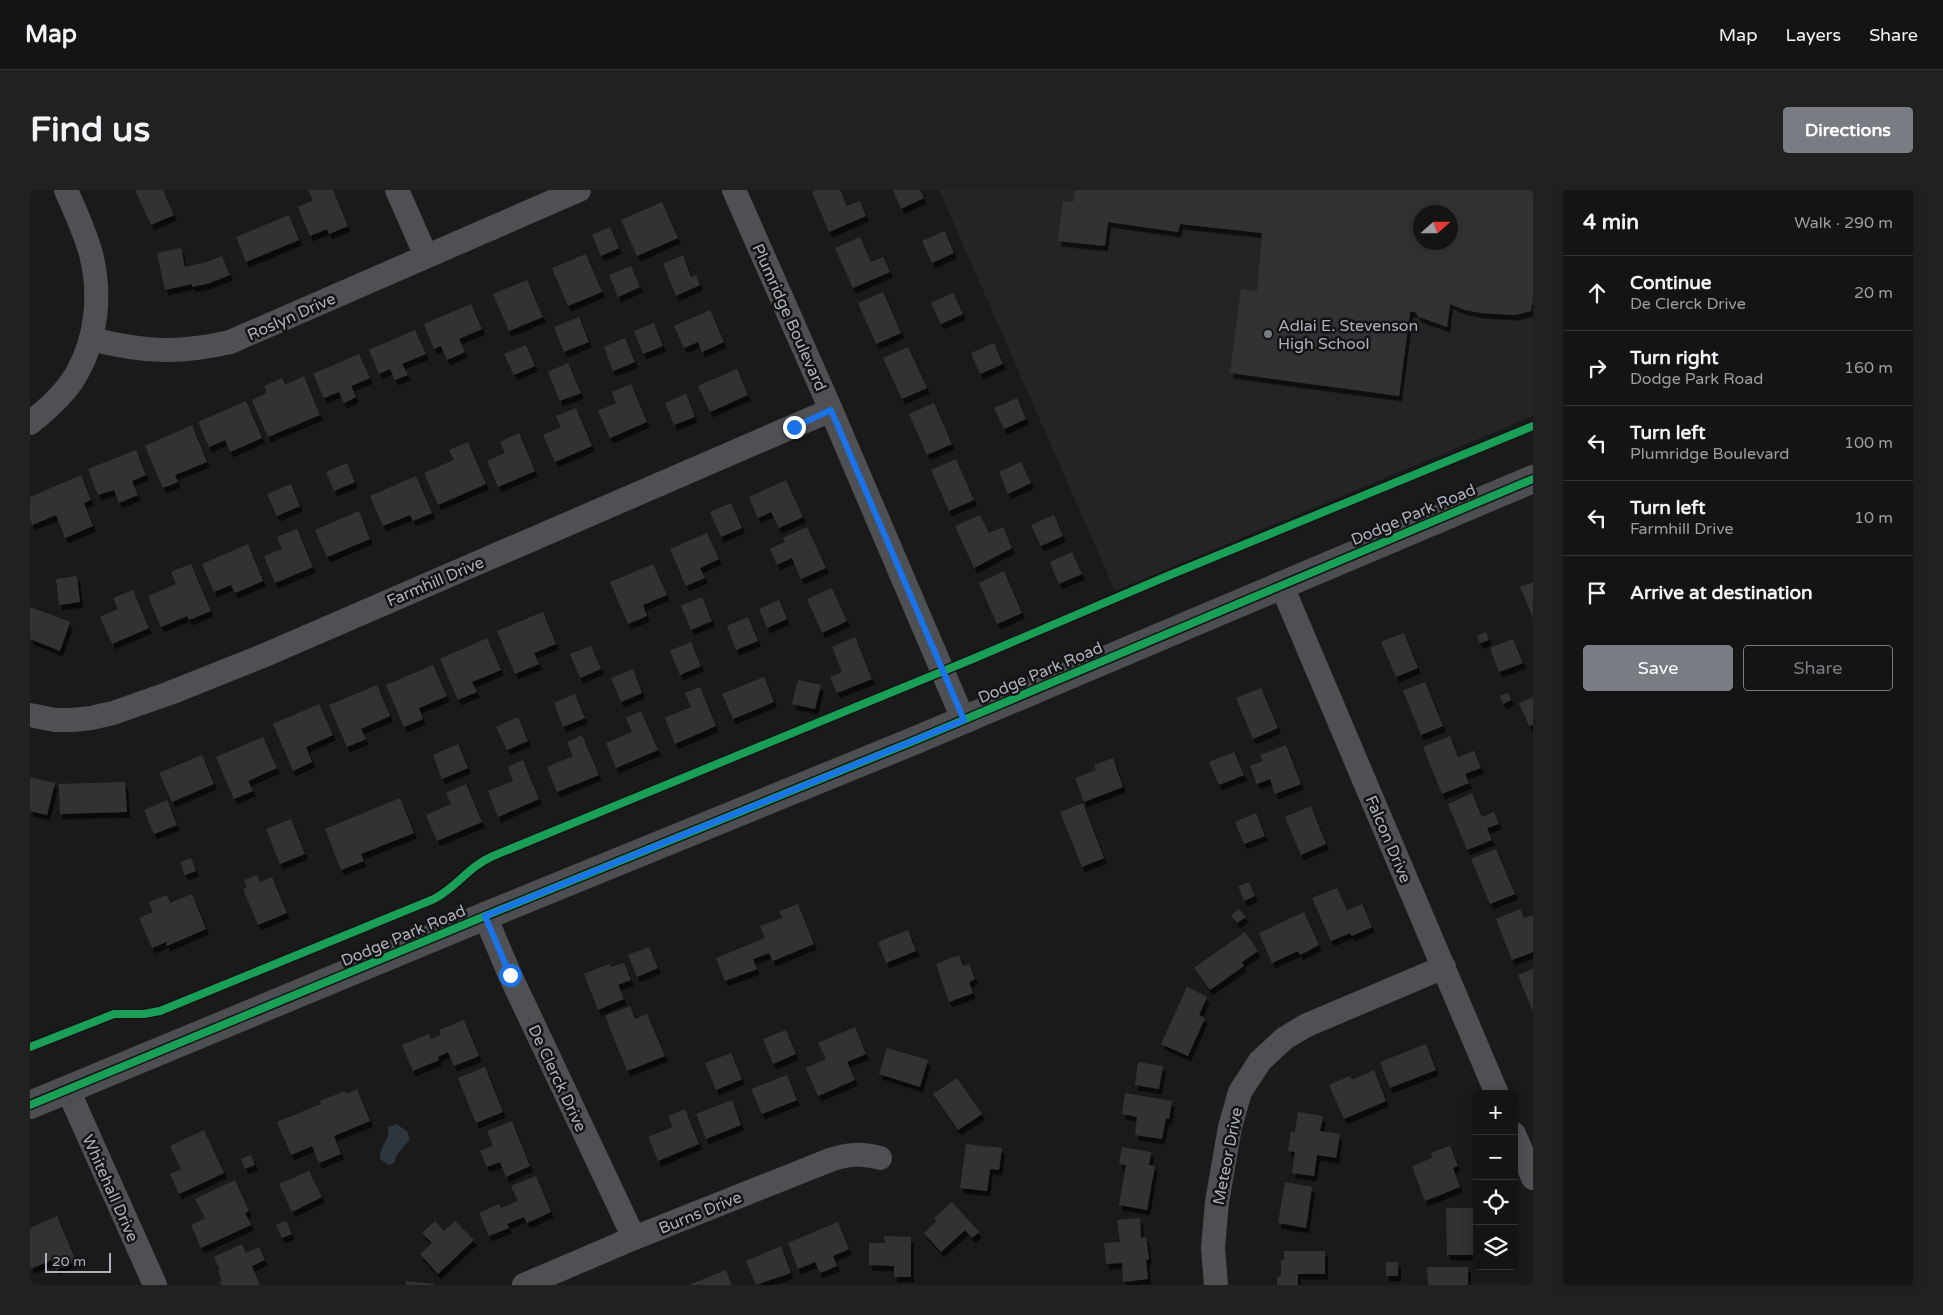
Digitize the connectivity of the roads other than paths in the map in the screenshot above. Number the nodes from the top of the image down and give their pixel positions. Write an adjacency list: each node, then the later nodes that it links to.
1 (66, 190): 6 (street)
2 (397, 190): 5 (street)
3 (579, 190): 5 (street, Roslyn Drive)
4 (734, 190): 7 (street, Plumridge Boulevard)
5 (426, 256): 6 (street, Roslyn Drive)
6 (91, 339): 8 (street)
7 (831, 410): 11 (street, Farmhill Drive); 12 (street, Plumridge Boulevard)
8 (30, 423)
9 (1533, 479): 10 (street, Dodge Park Road)
10 (1281, 584): 12 (street, Dodge Park Road); 14 (street, Falcon Drive)
11 (30, 715)
12 (964, 720): 13 (street, Dodge Park Road)
13 (485, 916): 15 (street, Dodge Park Road); 21 (street, De Clerck Drive)
14 (1444, 967): 16 (street, Falcon Drive); 24 (street, Meteor Drive)
15 (68, 1090): 17 (street, Dodge Park Road); 22 (street, Whitehall Drive)
16 (1495, 1090)
17 (30, 1105)
18 (1514, 1135): 20 (street)
19 (880, 1158): 21 (street, Burns Drive)
20 (1533, 1178)
21 (634, 1238): 23 (street, Burns Drive)
22 (155, 1285)
23 (524, 1285)
24 (1216, 1285)

